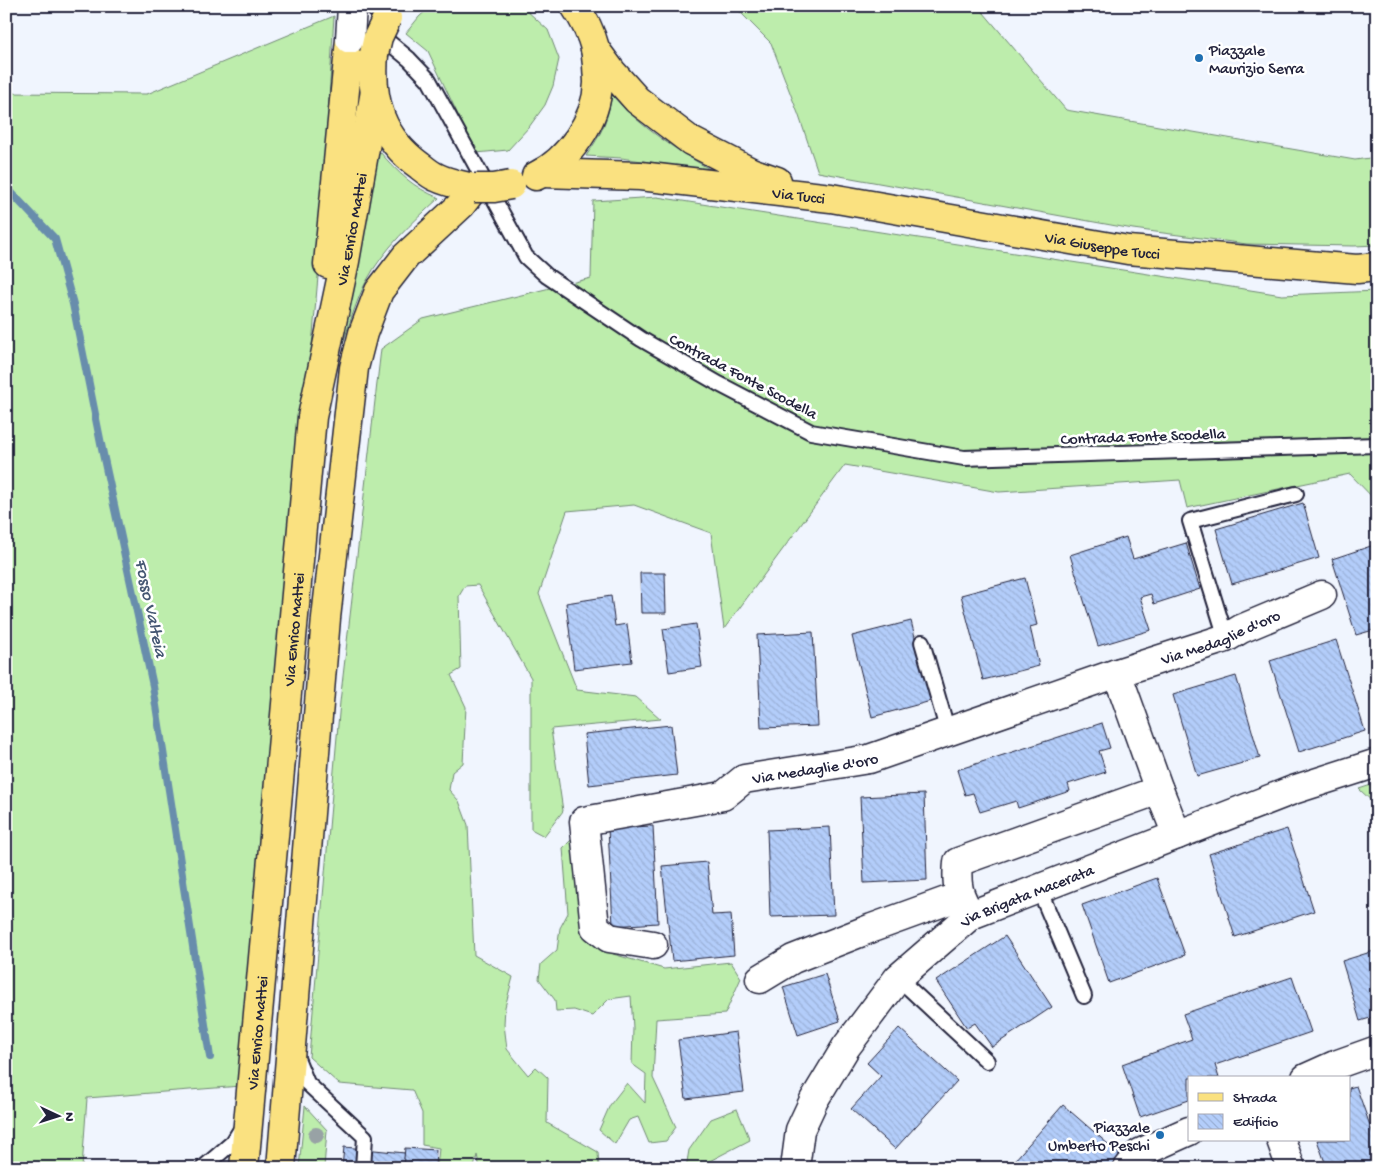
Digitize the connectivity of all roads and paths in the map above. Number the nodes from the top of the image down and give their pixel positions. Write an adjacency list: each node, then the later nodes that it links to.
1 (345, 6): 13 (lane, Contrada Fonte Scodella)
2 (352, 6): 5 (street, bridge)
3 (575, 6): 6 (main road)
4 (391, 12): 7 (main road, bridge)
5 (350, 39): 12 (main road)
6 (595, 49): 8 (main road); 10 (main road, Via Tucci)
7 (374, 96): 9 (main road); 12 (main road, Via Enrico Mattei)
8 (542, 173): 9 (main road, bridge); 10 (main road, Via Tucci)
9 (474, 188): 29 (main road, Via Enrico Mattei)
10 (831, 198): 11 (main road, Via Giuseppe Tucci)
11 (1377, 267)
12 (312, 417): 33 (main road, Via Enrico Mattei)
13 (1377, 445)
14 (1296, 494): 16 (lane)
15 (1322, 595): 16 (street, Via Medaglie d'oro)
16 (1226, 638): 18 (street, Via Medaglie d'oro)
17 (922, 642): 19 (lane)
18 (1117, 673): 19 (street, Via Medaglie d'oro); 21 (street)
19 (948, 732): 25 (street, Via Medaglie d'oro)
20 (1377, 763): 22 (street, Via Brigata Macerata)
21 (1159, 790): 22 (street); 24 (street)
22 (1177, 835): 23 (street, Via Brigata Macerata)
23 (1039, 889): 24 (street, Via Brigata Macerata); 28 (lane)
24 (966, 906): 26 (street, Via Brigata Macerata); 27 (street)
25 (653, 946)
26 (898, 978): 31 (lane); 40 (street, Via Brigata Macerata)
27 (760, 979)
28 (1084, 996)
29 (291, 1043): 38 (main road, Via Enrico Mattei); 39 (lane)
30 (1377, 1050): 32 (street)
31 (987, 1062)
32 (1310, 1076)
33 (248, 1117): 36 (lane); 37 (main road, Via Enrico Mattei)
34 (1188, 1131): 41 (street)
35 (1282, 1142): 42 (street)
36 (203, 1168)
37 (244, 1168)
38 (281, 1168)
39 (362, 1168)
40 (795, 1168)
41 (1128, 1168)
42 (1291, 1168)

